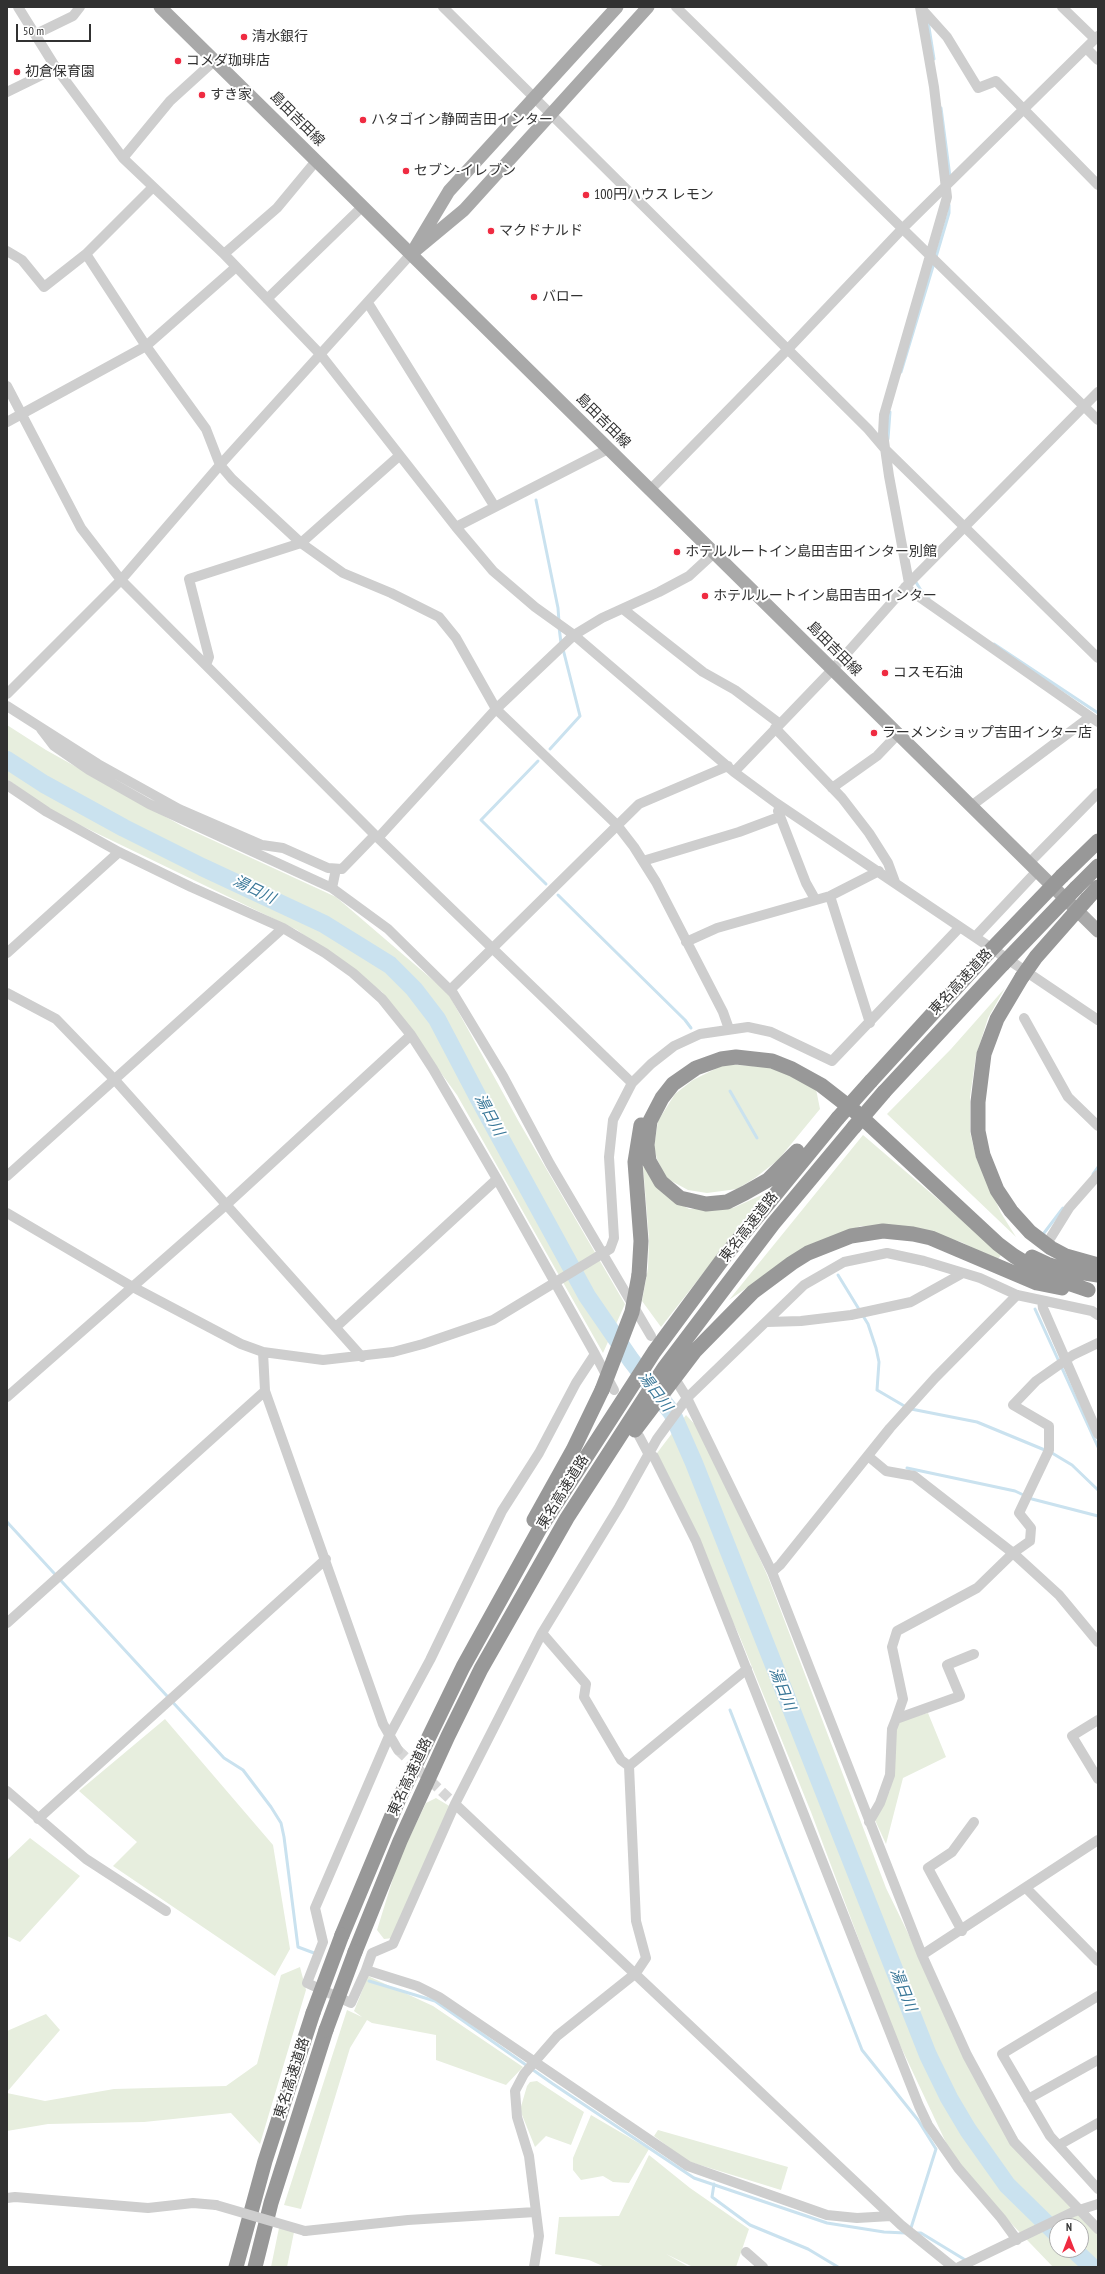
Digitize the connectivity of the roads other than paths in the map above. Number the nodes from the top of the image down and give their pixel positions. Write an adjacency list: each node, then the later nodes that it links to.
1 (18, 7): 10 (street)
2 (80, 7): 10 (street)
3 (160, 7): 14 (main road, 島田吉田線)
4 (443, 7): 17 (street)
5 (616, 7): 17 (main road)
6 (648, 7): 19 (main road)
7 (676, 7): 26 (street)
8 (920, 7): 18 (street); 22 (street)
9 (1062, 7): 11 (street)
10 (36, 34): 15 (street)
11 (1096, 38): 12 (street)
12 (1086, 48): 13 (street); 18 (street)
13 (1098, 60)
14 (214, 61): 20 (street); 21 (main road, 島田吉田線)
15 (56, 68): 16 (street); 20 (street)
16 (7, 92)
17 (534, 98): 19 (street); 30 (main road)
18 (1024, 110): 22 (street); 23 (street)
19 (550, 115): 30 (main road); 36 (street)
20 (123, 158): 24 (street)
21 (316, 161): 25 (main road, 島田吉田線); 29 (street)
22 (946, 185): 26 (street); 31 (street)
23 (1098, 185)
24 (154, 187): 28 (street); 29 (street)
25 (362, 207): 30 (main road, 島田吉田線); 33 (street)
26 (902, 229): 31 (street); 36 (street)
27 (7, 251): 28 (street)
28 (86, 254): 35 (street)
29 (224, 254): 32 (street)
30 (410, 254): 34 (street); 44 (main road, 島田吉田線)
31 (931, 258): 40 (street); 45 (street)
32 (236, 267): 33 (street); 35 (street)
33 (267, 299): 37 (street)
34 (368, 303): 37 (street); 49 (street)
35 (146, 346): 41 (street); 47 (street)
36 (788, 349): 45 (street); 48 (street)
37 (321, 355): 46 (street); 47 (street)
38 (7, 386): 41 (street)
39 (1098, 392): 40 (street)
40 (1084, 406): 42 (street); 51 (street)
41 (22, 414): 43 (street); 54 (street)
42 (1098, 420)
43 (7, 422)
44 (608, 449): 48 (main road, 島田吉田線); 49 (street)
45 (885, 449): 51 (street); 55 (street)
46 (400, 456): 50 (street); 52 (street)
47 (220, 465): 52 (street); 54 (street)
48 (650, 490): 53 (main road, 島田吉田線)
49 (495, 507): 50 (street)
50 (456, 527): 57 (street)
51 (965, 527): 55 (street); 58 (street)
52 (301, 543): 59 (street); 63 (street)
53 (714, 553): 56 (street); 60 (main road, 島田吉田線)
54 (121, 580): 59 (street); 61 (street)
55 (908, 584): 60 (street); 64 (street)
56 (623, 609): 57 (street); 65 (street)
57 (571, 638): 63 (street); 68 (street)
58 (1098, 658)
59 (206, 666): 76 (street)
60 (832, 670): 65 (street); 67 (main road, 島田吉田線)
61 (7, 694)
62 (7, 706): 66 (street)
63 (496, 709): 75 (street); 76 (street)
64 (1094, 719): 73 (street)
65 (778, 726): 68 (street); 70 (street)
66 (41, 728): 82 (street); 86 (street)
67 (898, 734): 70 (street); 73 (main road, 島田吉田線)
68 (731, 769): 72 (street); 75 (street)
69 (7, 785): 78 (street)
70 (832, 788): 84 (street)
71 (1098, 793): 81 (street)
72 (776, 803): 74 (street); 83 (street)
73 (971, 806): 81 (main road, 島田吉田線)
74 (779, 817): 79 (street); 88 (street)
75 (617, 825): 79 (street); 94 (street)
76 (376, 837): 82 (street); 94 (street)
77 (1098, 841): 105 (highway, 東名高速道路, bridge)
78 (119, 852): 90 (street); 95 (street)
79 (643, 861): 93 (street)
80 (1098, 866): 136 (highway, 東名高速道路, bridge)
81 (1033, 867): 91 (main road, 島田吉田線); 92 (street)
82 (336, 869): 86 (street)
83 (879, 871): 84 (street); 87 (street)
84 (895, 882): 89 (street)
85 (1098, 887): 114 (highway, bridge)
86 (332, 888): 96 (street)
87 (830, 896): 88 (street); 100 (street)
88 (815, 899): 93 (street)
89 (960, 927): 92 (street); 100 (street)
90 (283, 928): 102 (street); 103 (street)
91 (1097, 929)
92 (976, 937): 99 (street)
93 (686, 942): 101 (street)
94 (494, 948): 96 (street); 104 (street)
95 (7, 953)
96 (450, 990): 113 (street)
97 (7, 993): 103 (street)
98 (1024, 1018): 106 (street)
99 (1098, 1020)
100 (870, 1023): 101 (street)
101 (729, 1029): 104 (street)
102 (410, 1035): 109 (street); 110 (street)
103 (115, 1080): 108 (street); 110 (street)
104 (632, 1083): 113 (street)
105 (835, 1115): 119 (highway); 133 (highway, 東名高速道路)
106 (1098, 1126)
107 (1098, 1175): 112 (street)
108 (7, 1176)
109 (497, 1179): 117 (street); 124 (street)
110 (227, 1204): 118 (street); 124 (street)
111 (7, 1213): 118 (street)
112 (1051, 1237)
113 (604, 1254): 117 (street); 125 (street)
114 (1098, 1265)
115 (963, 1273): 120 (street); 123 (street); 123 (street)
116 (1098, 1275): 133 (highway, bridge)
117 (557, 1281): 128 (street); 129 (street)
118 (131, 1286): 127 (street); 134 (street)
119 (1093, 1290): 131 (highway)
120 (1017, 1295): 121 (street); 139 (street)
121 (1042, 1301): 122 (street); 130 (street)
122 (1098, 1315)
123 (767, 1322): 135 (street)
124 (336, 1327): 129 (street)
125 (651, 1336)
126 (1098, 1343): 130 (street)
127 (263, 1352): 129 (street); 132 (street)
128 (595, 1354): 133 (street); 151 (street)
129 (362, 1357)
130 (1065, 1360): 137 (street); 140 (street)
131 (674, 1382): 135 (street); 136 (highway)
132 (265, 1391): 141 (street); 143 (street)
133 (613, 1392): 147 (highway, 東名高速道路); 147 (highway)
134 (7, 1397)
135 (685, 1400): 138 (street); 142 (street)
136 (638, 1425): 138 (street); 186 (highway, 東名高速道路, bridge)
137 (1098, 1434)
138 (648, 1453): 144 (street); 148 (street)
139 (868, 1456): 140 (street); 142 (street)
140 (1013, 1553): 145 (street); 149 (street)
141 (326, 1559): 151 (street); 158 (street)
142 (772, 1572): 159 (street)
143 (7, 1624)
144 (542, 1633): 154 (street); 157 (street)
145 (1098, 1642)
146 (974, 1654): 149 (street)
147 (462, 1667): 185 (highway, 東名高速道路, bridge)
148 (747, 1669): 154 (street); 182 (street)
149 (896, 1719): 159 (street)
150 (1098, 1720): 153 (street)
151 (389, 1736): 152 (street); 167 (street)
152 (398, 1750)
153 (1094, 1764): 155 (street)
154 (629, 1766): 168 (street)
155 (1098, 1779)
156 (7, 1791): 158 (street)
157 (456, 1804): 167 (street); 168 (street)
158 (38, 1819): 163 (street)
159 (869, 1822): 165 (street)
160 (974, 1822): 164 (street)
161 (1098, 1840): 162 (street)
162 (1026, 1888): 164 (street); 166 (street)
163 (166, 1911)
164 (962, 1931): 165 (street)
165 (922, 1956): 178 (street)
166 (1098, 1961)
167 (366, 1970): 171 (street)
168 (636, 1973): 171 (street); 180 (street)
169 (1098, 1996): 172 (street)
170 (1098, 2060): 172 (street)
171 (535, 2063): 179 (street); 180 (street)
172 (1028, 2099): 174 (street)
173 (1098, 2123): 174 (street)
174 (1059, 2145): 175 (street)
175 (1098, 2189)
176 (7, 2198): 179 (street, bridge)
177 (1098, 2204): 178 (street)
178 (1076, 2211): 181 (street); 182 (street)
179 (535, 2212): 187 (street)
180 (892, 2216): 184 (street)
181 (1098, 2229)
182 (1017, 2240): 184 (street)
183 (746, 2252): 188 (street)
184 (958, 2266)
185 (236, 2267)
186 (255, 2267)
187 (534, 2267)
188 (763, 2267)

